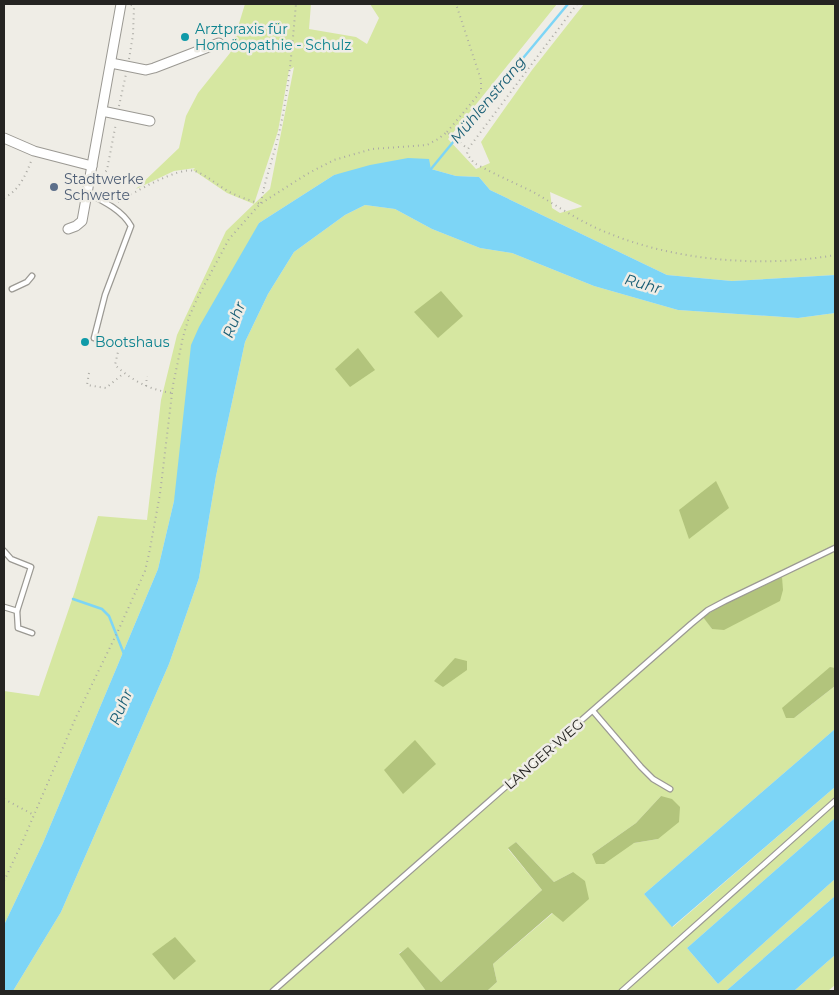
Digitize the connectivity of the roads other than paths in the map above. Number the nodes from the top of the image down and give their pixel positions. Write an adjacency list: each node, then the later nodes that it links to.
1 (121, 4): 3 (street)
2 (219, 43): 3 (street)
3 (111, 63): 4 (street)
4 (102, 111): 5 (street); 7 (street)
5 (150, 120)
6 (4, 138): 7 (street)
7 (89, 165): 8 (street)
8 (87, 193): 9 (street); 12 (lane)
9 (68, 229)
10 (32, 276): 11 (lane)
11 (12, 289)
12 (94, 338)
13 (835, 548): 18 (lane, LANGER WEG)
14 (4, 551): 16 (lane)
15 (4, 607): 16 (lane)
16 (17, 611): 17 (lane)
17 (32, 633)
18 (593, 711): 19 (lane); 21 (lane, LANGER WEG)
19 (670, 789)
20 (835, 801): 22 (lane)
21 (273, 991)
22 (622, 991)

